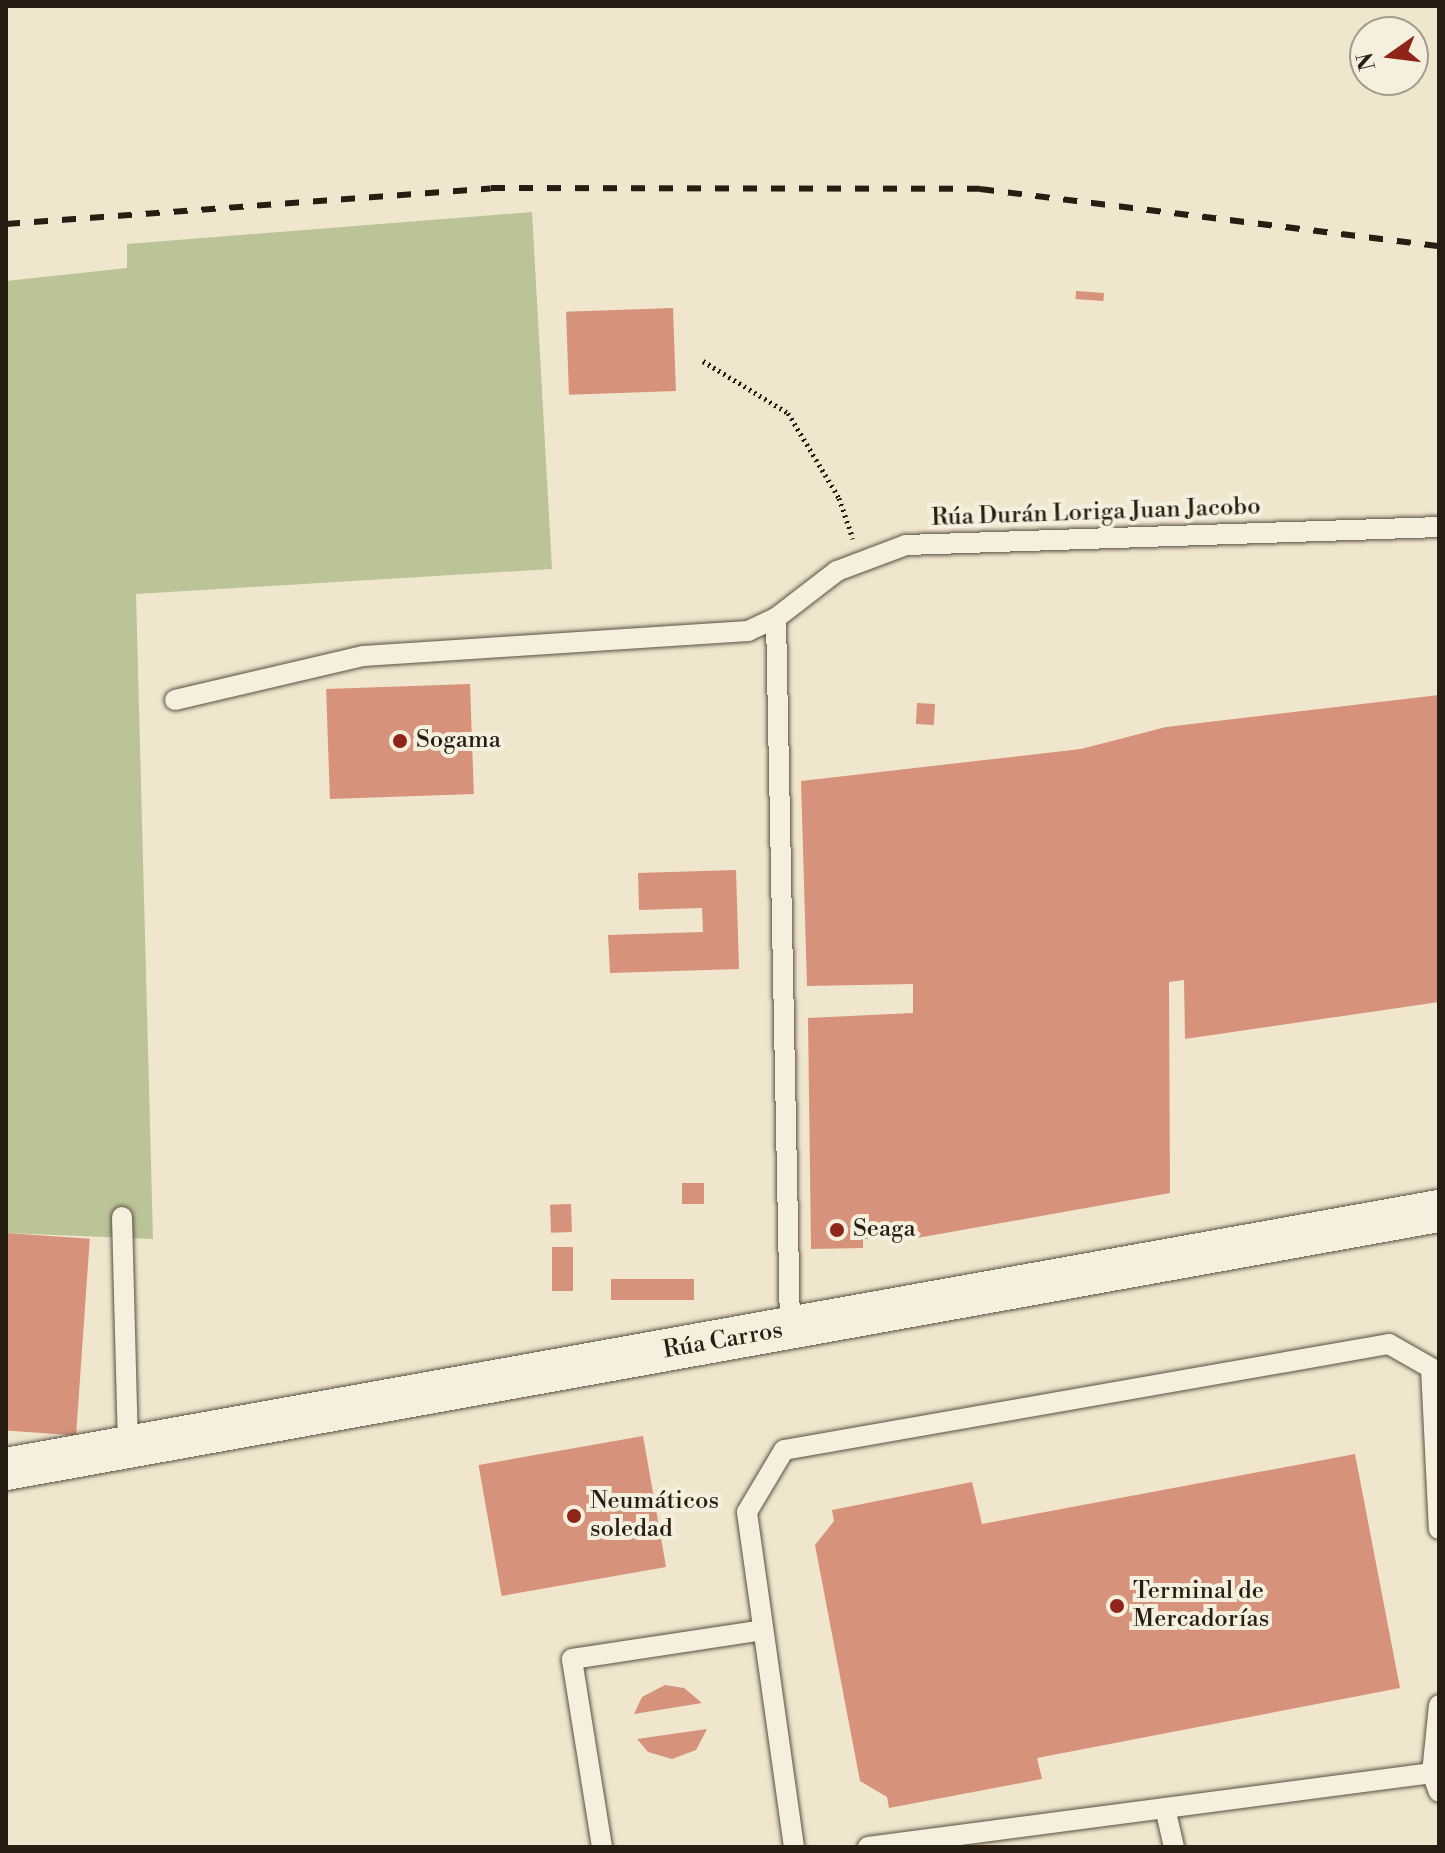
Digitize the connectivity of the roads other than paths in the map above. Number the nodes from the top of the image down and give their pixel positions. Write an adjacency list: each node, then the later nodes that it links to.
1 (1439, 527): 2 (lane, Rúa Durán Loriga Juan Jacobo)
2 (776, 618): 3 (lane, Rúa Durán Loriga Juan Jacobo); 6 (lane)
3 (175, 700)
4 (1439, 1211): 6 (street, Rúa Carros)
5 (122, 1217): 7 (lane)
6 (790, 1329): 7 (street, Rúa Carros)
7 (128, 1449): 8 (street, Rúa Carros)
8 (6, 1469)
9 (1439, 1529): 10 (lane)
10 (763, 1630): 14 (lane); 15 (lane)
11 (1439, 1705): 12 (lane)
12 (1435, 1782): 13 (lane)
13 (1165, 1808): 16 (lane); 17 (lane)
14 (602, 1847)
15 (794, 1847)
16 (868, 1847)
17 (1174, 1847)

